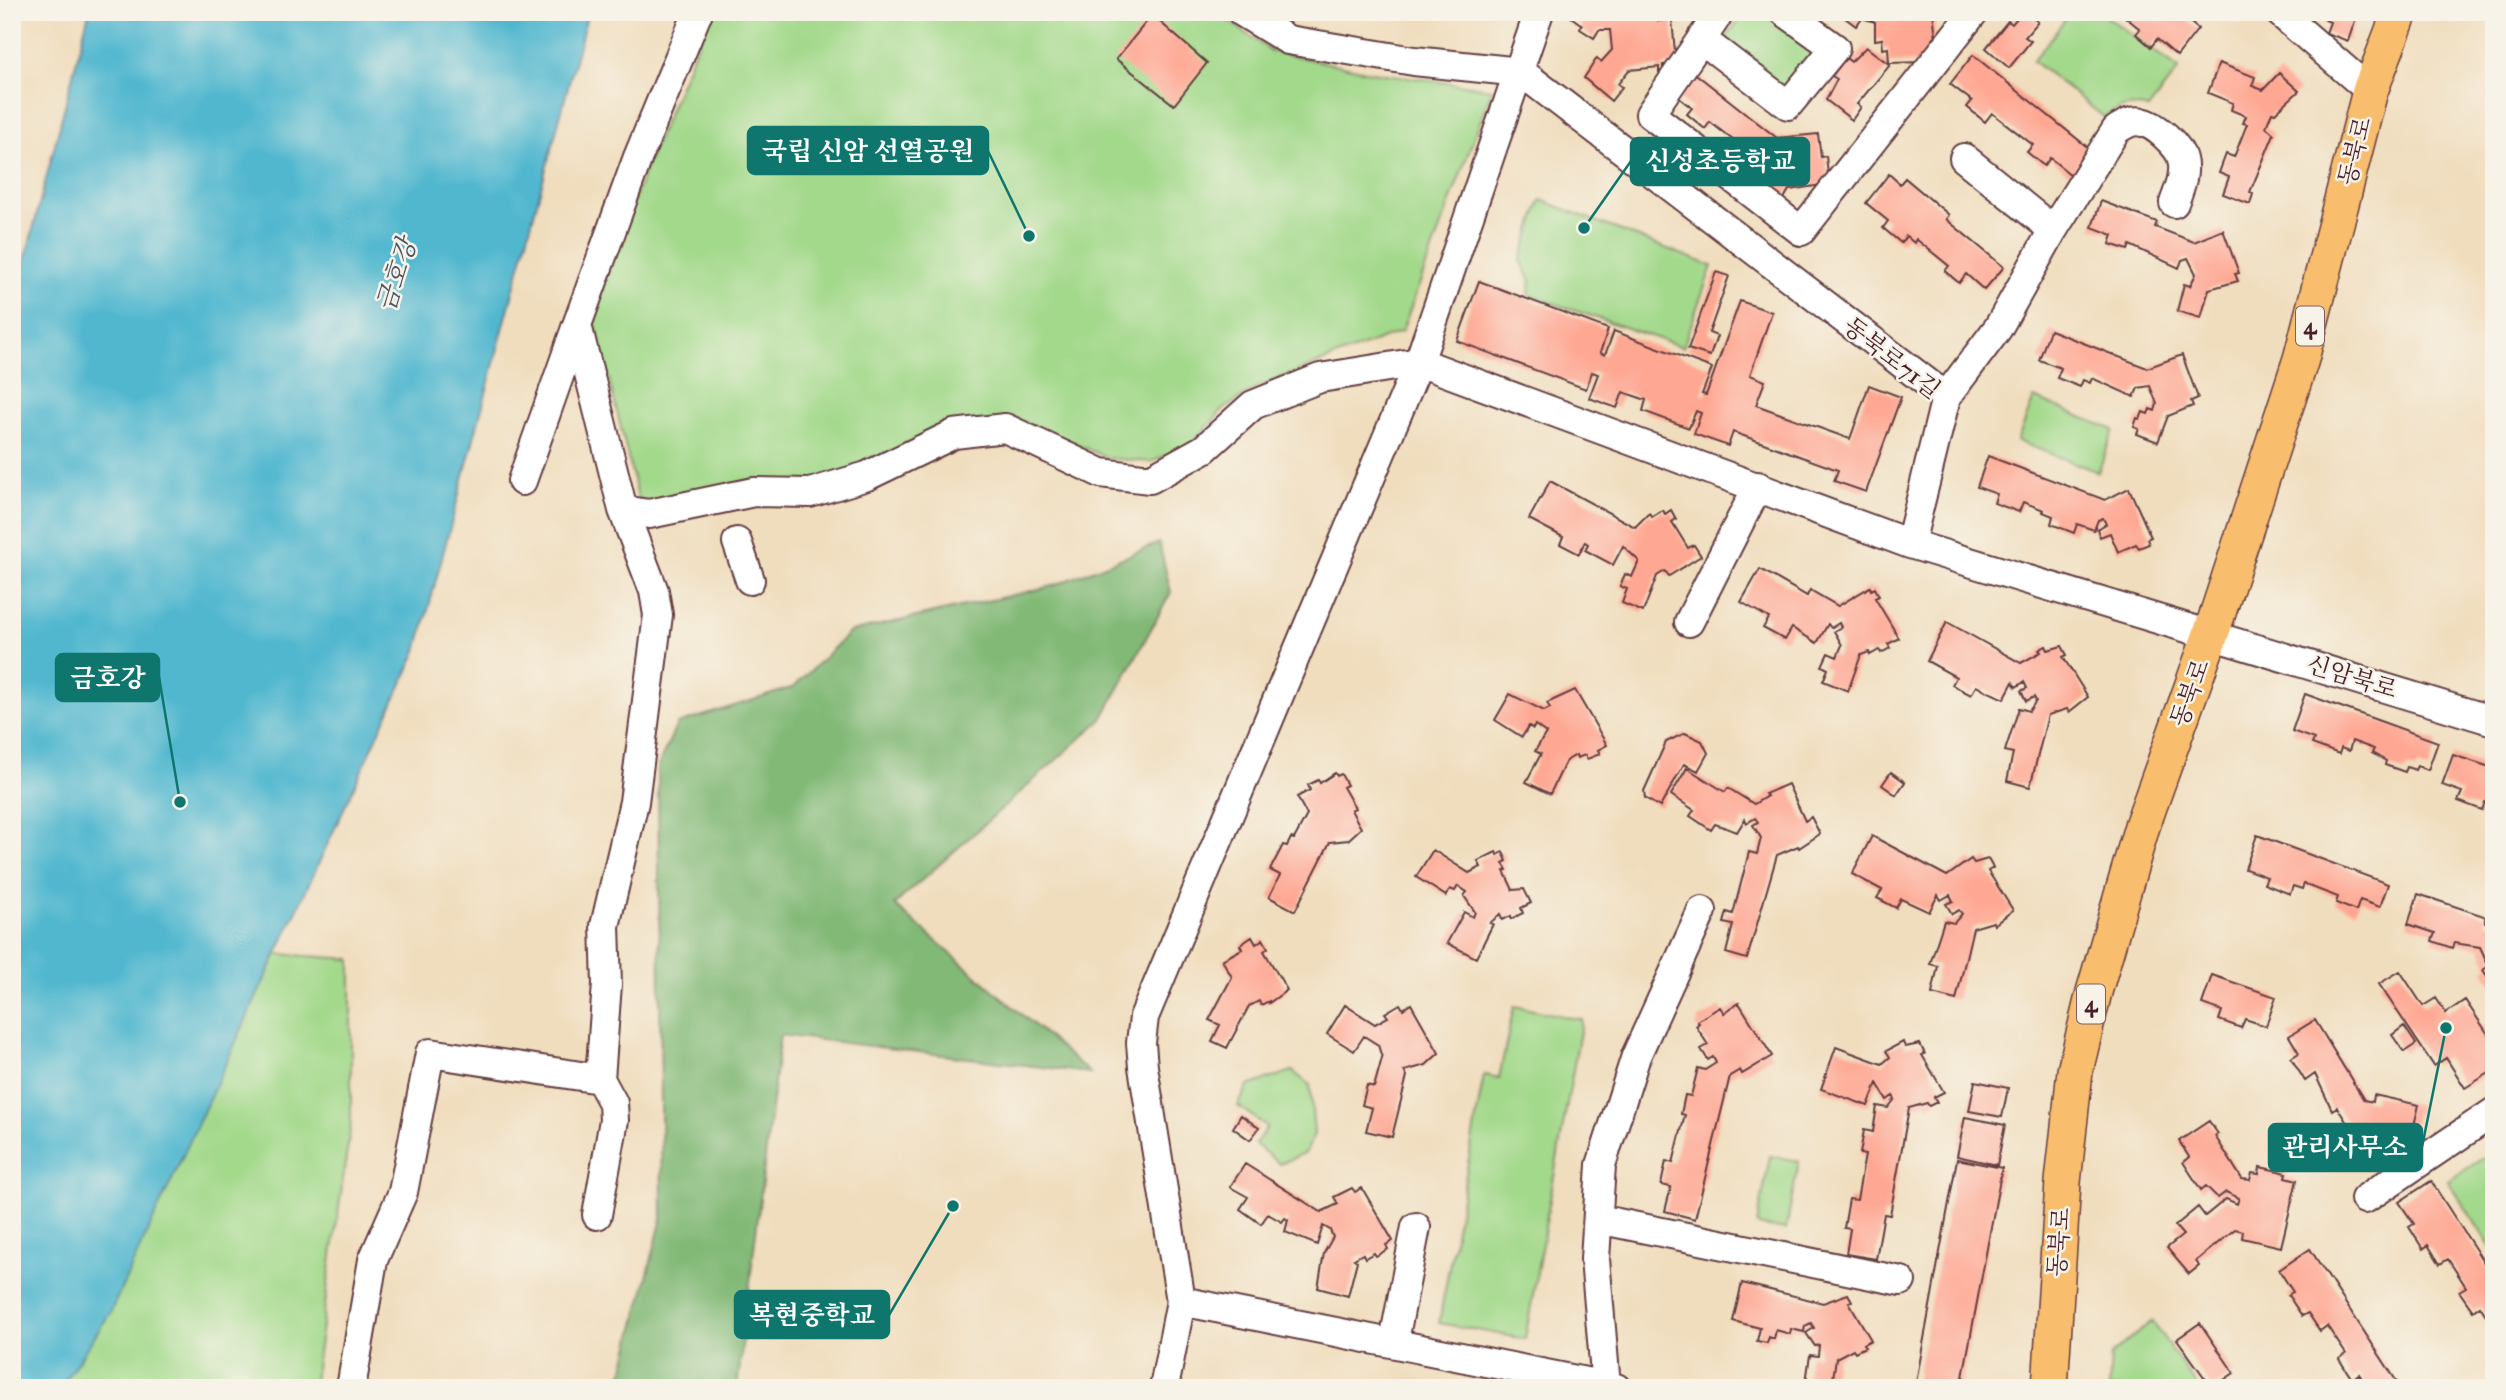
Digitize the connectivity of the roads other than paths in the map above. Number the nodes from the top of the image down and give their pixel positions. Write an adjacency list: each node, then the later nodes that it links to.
1 (698, 12): 15 (street)
2 (1242, 12): 10 (street)
3 (1539, 12): 10 (street)
4 (1720, 12): 9 (street)
5 (1785, 12): 9 (street)
6 (2279, 12): 11 (street)
7 (2400, 12): 11 (main road, 동북로 / 4)
8 (1981, 17): 9 (street)
9 (1701, 39)
10 (1521, 72): 16 (street); 17 (street, 동북로71길)
11 (2370, 91): 25 (main road, 동북로 / 4)
12 (1964, 158): 14 (street)
13 (2174, 203): 14 (street)
14 (2053, 230): 17 (street)
15 (577, 325): 18 (street); 20 (street)
16 (1419, 362): 19 (street); 20 (street); 35 (street)
17 (1946, 397): 22 (street, 동북로71길)
18 (522, 481)
19 (1758, 486): 22 (street); 24 (street)
20 (623, 510): 28 (street)
21 (737, 542): 23 (street)
22 (1910, 544): 25 (street)
23 (750, 580)
24 (1689, 622)
25 (2210, 638): 26 (street, 신암북로); 40 (main road, 동북로 / 4)
26 (2494, 721)
27 (1702, 911): 32 (street)
28 (600, 1079): 31 (street); 38 (street)
29 (2494, 1112): 30 (street)
30 (2365, 1199)
31 (597, 1214)
32 (1598, 1219): 34 (street); 37 (street)
33 (1416, 1227): 36 (street)
34 (1901, 1281)
35 (1181, 1301): 36 (street); 39 (street)
36 (1394, 1341): 37 (street)
37 (1611, 1387)
38 (351, 1388)
39 (1164, 1388)
40 (2050, 1388)

